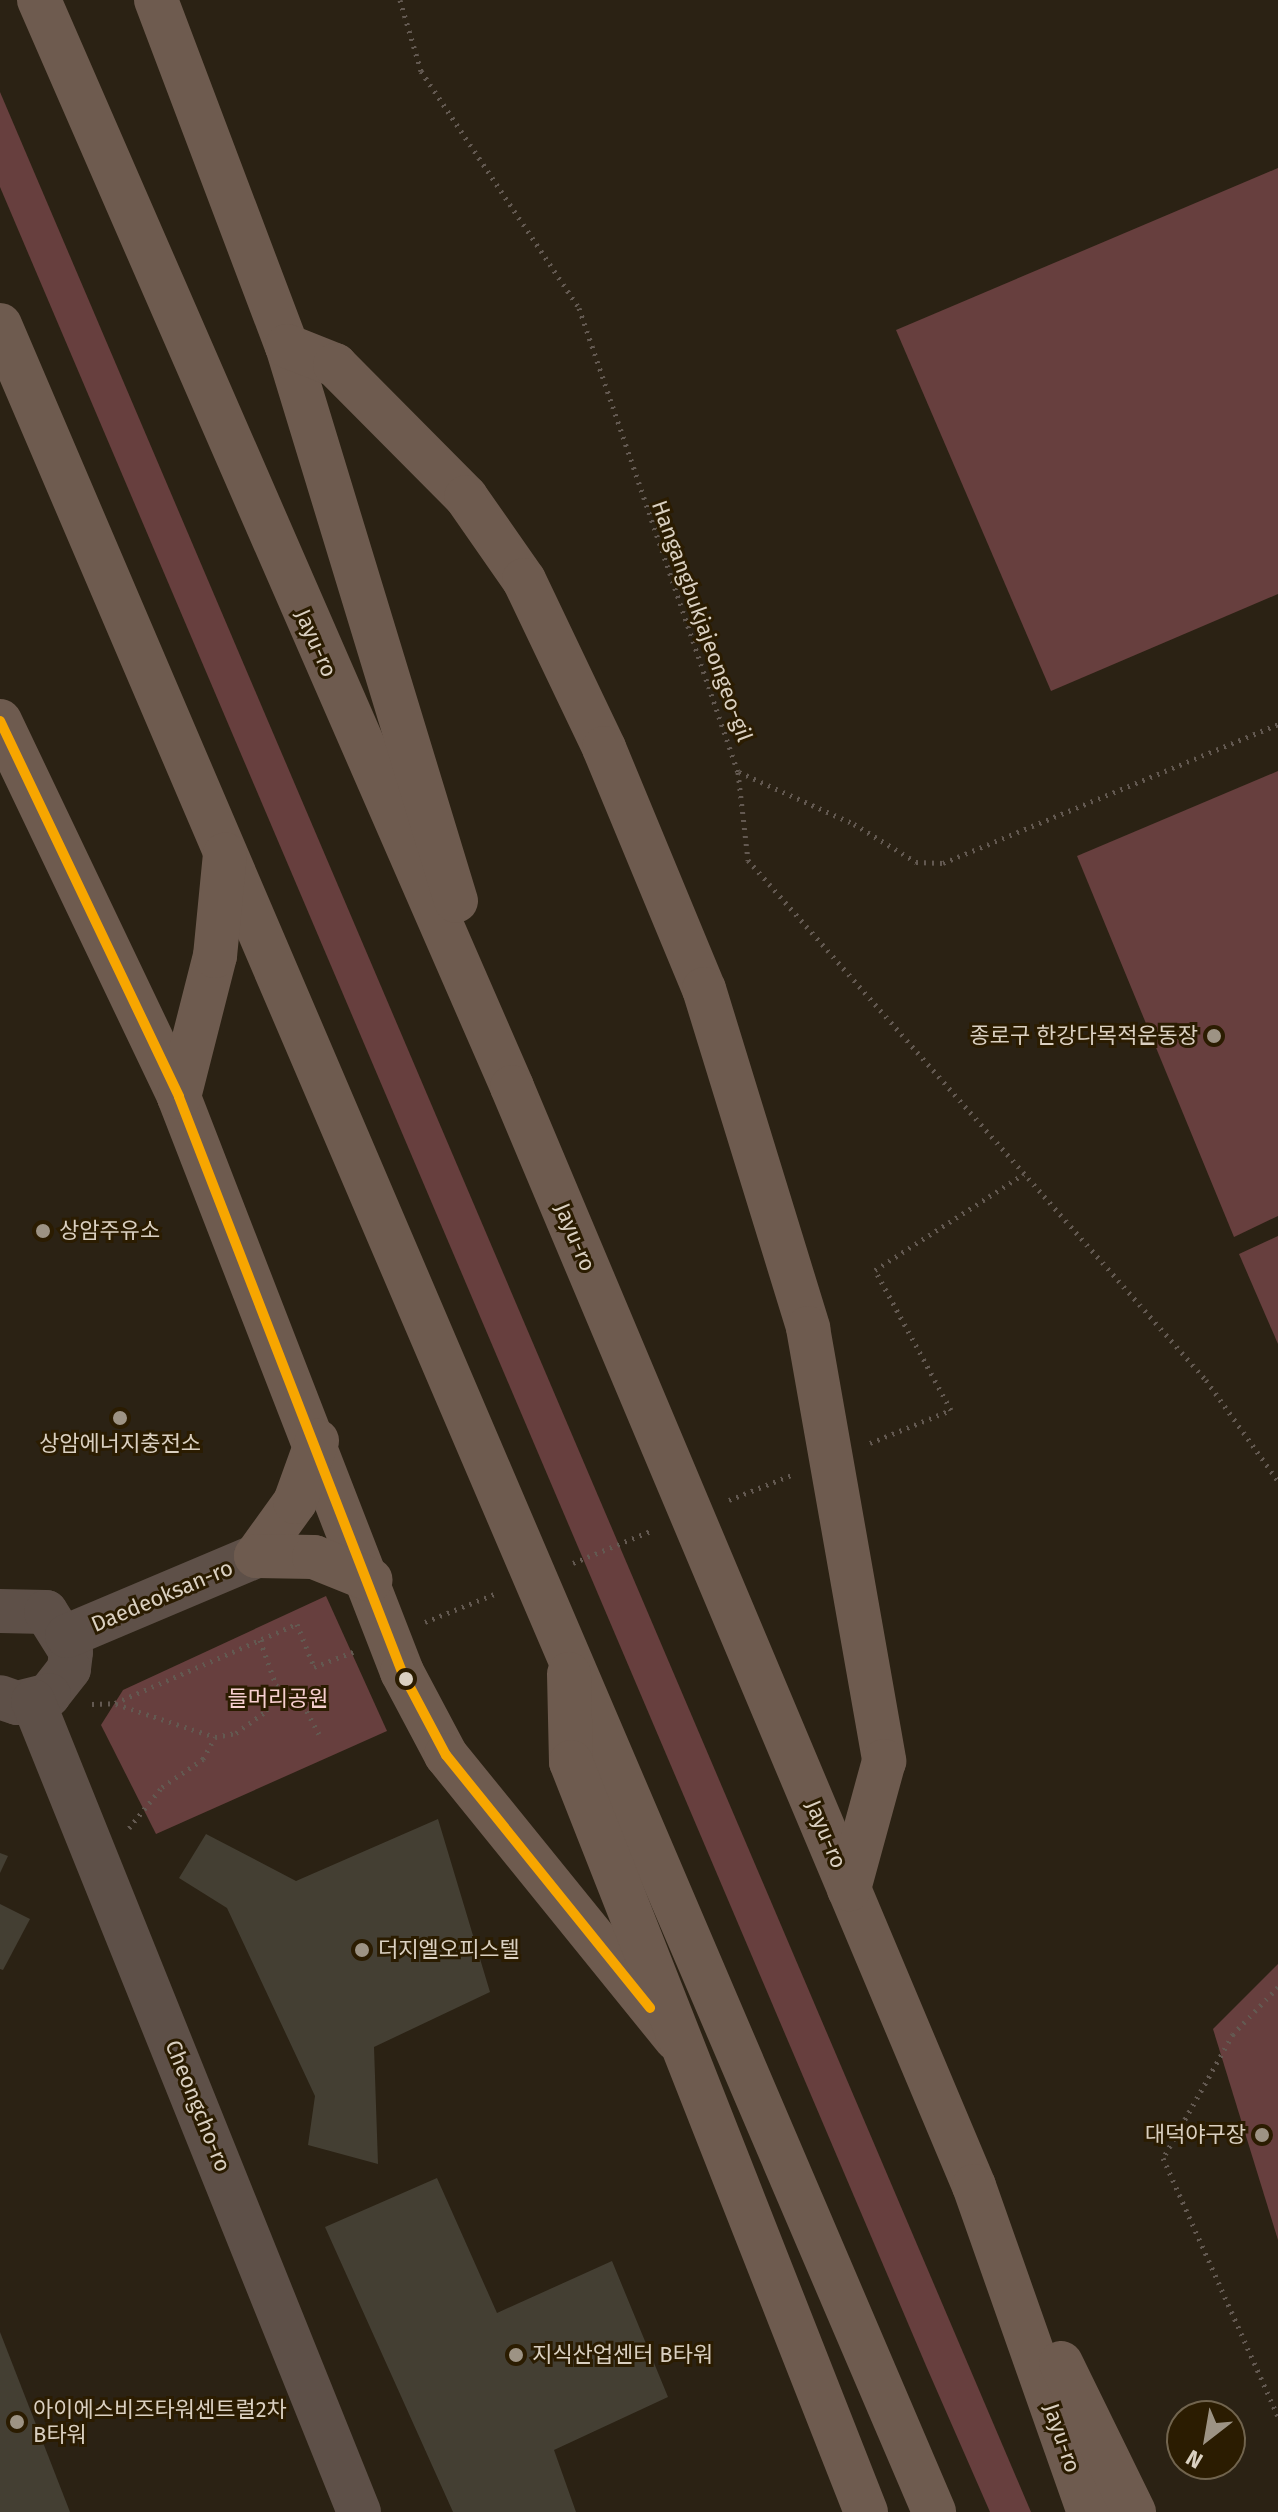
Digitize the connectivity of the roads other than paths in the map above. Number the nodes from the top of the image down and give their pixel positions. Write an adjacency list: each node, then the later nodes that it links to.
1 (39, 0): 7 (highway, Jayu-ro)
2 (156, 0): 4 (highway)
3 (0, 325): 6 (highway)
4 (287, 346): 7 (highway); 16 (highway)
5 (0, 721): 8 (highway)
6 (226, 852): 8 (highway); 14 (highway)
7 (512, 1087): 16 (highway, Jayu-ro)
8 (179, 1097): 9 (highway)
9 (317, 1441): 10 (highway); 11 (highway)
10 (256, 1556): 11 (highway); 13 (street, Daedeoksan-ro)
11 (371, 1580): 17 (highway)
12 (0, 1611): 13 (street)
13 (67, 1636): 15 (street)
14 (569, 1652): 17 (highway); 22 (highway)
15 (36, 1701): 20 (street, Cheongcho-ro)
16 (849, 1889): 18 (highway, Jayu-ro)
17 (676, 2039): 21 (highway)
18 (974, 2186): 19 (highway, Jayu-ro); 23 (highway)
19 (1087, 2504)
20 (359, 2512)
21 (866, 2512)
22 (936, 2512)
23 (1134, 2512)

